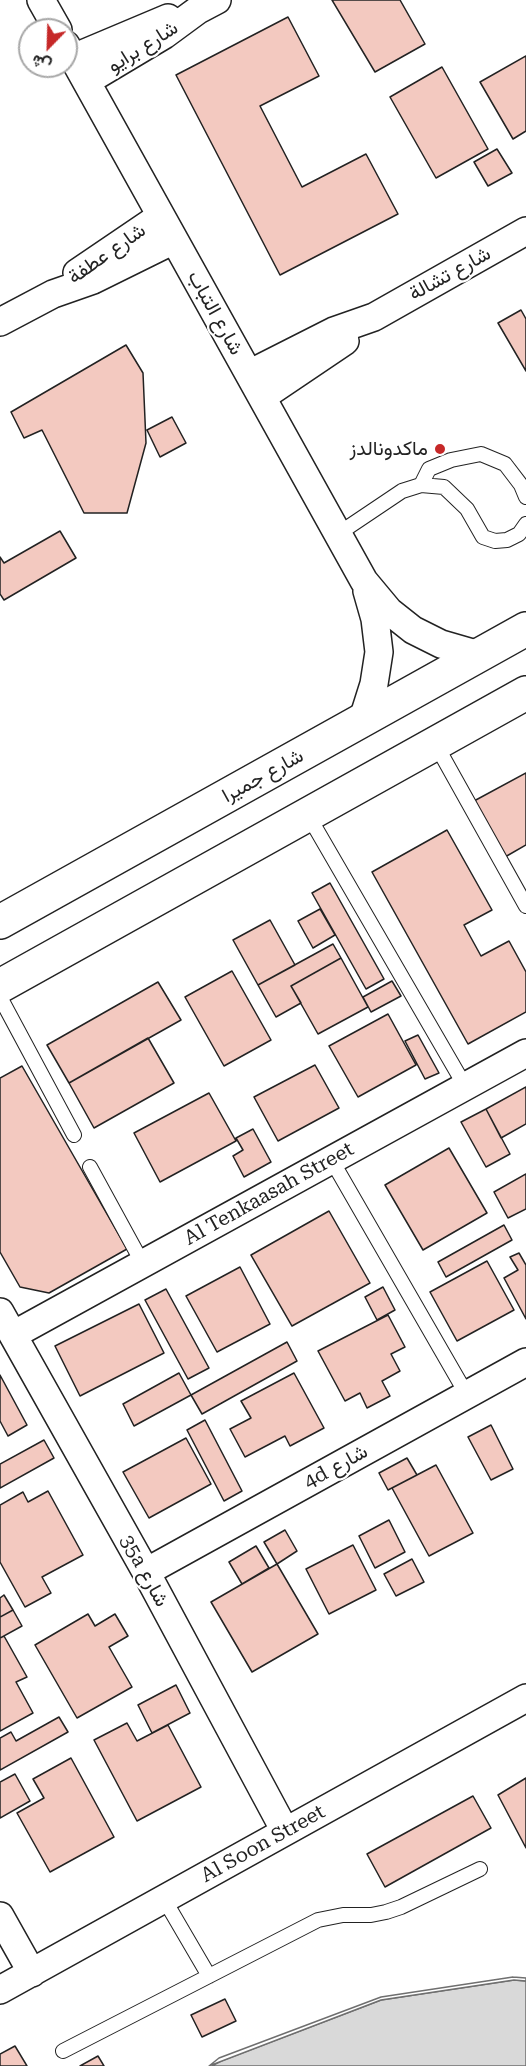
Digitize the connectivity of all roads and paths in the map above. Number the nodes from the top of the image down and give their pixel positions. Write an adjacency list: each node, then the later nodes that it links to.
1 (41, 0): 3 (street)
2 (207, 5): 4 (street, شارع برايو); 6 (street, شارع برايو)
3 (51, 18)
4 (78, 48)
5 (78, 65): 6 (street, شارع التباب)
6 (87, 81): 7 (street, شارع التباب)
7 (161, 216): 9 (street, شارع التباب); 10 (street, شارع عطفة)
8 (526, 231): 12 (street, شارع تشالة)
9 (174, 240): 10 (street, شارع عطفة); 12 (street, شارع التباب)
10 (53, 294): 11 (street, شارع عطفة)
11 (0, 322)
12 (256, 385): 16 (street, شارع التباب)
13 (421, 485): 14 (lane); 15 (lane); 16 (lane)
14 (526, 497)
15 (526, 524)
16 (338, 534): 17 (street, شارع التباب)
17 (364, 581): 19 (street, شارع التباب); 21 (street, شارع التباب)
18 (526, 628): 19 (main road, شارع جميرا)
19 (479, 655): 21 (main road, شارع جميرا)
20 (526, 693): 22 (main road)
21 (362, 722): 25 (main road, شارع جميرا)
22 (435, 743): 23 (main road); 24 (lane)
23 (307, 813): 26 (main road); 29 (lane)
24 (526, 906)
25 (0, 922)
26 (0, 986)
27 (0, 997): 30 (lane)
28 (526, 1053): 29 (street, Al Tenkaasah Street)
29 (465, 1086): 31 (street, Al Tenkaasah Street)
30 (74, 1135)
31 (331, 1159): 33 (street, Al Tenkaasah Street); 36 (lane)
32 (90, 1167): 33 (lane)
33 (143, 1264): 34 (street, Al Tenkaasah Street)
34 (5, 1327): 37 (street, 35a شارع)
35 (526, 1362): 36 (street, 4d شارع)
36 (467, 1395): 37 (street, 4d شارع)
37 (146, 1572): 39 (street, 35a شارع)
38 (526, 1698): 39 (street, Al Soon Street)
39 (285, 1831): 41 (street, Al Soon Street)
40 (480, 1869): 44 (lane)
41 (164, 1899): 43 (street, Al Soon Street); 44 (lane)
42 (0, 1916): 43 (street)
43 (32, 1973): 45 (street, Al Soon Street)
44 (209, 1976): 46 (lane)
45 (0, 1990)
46 (63, 2051)

